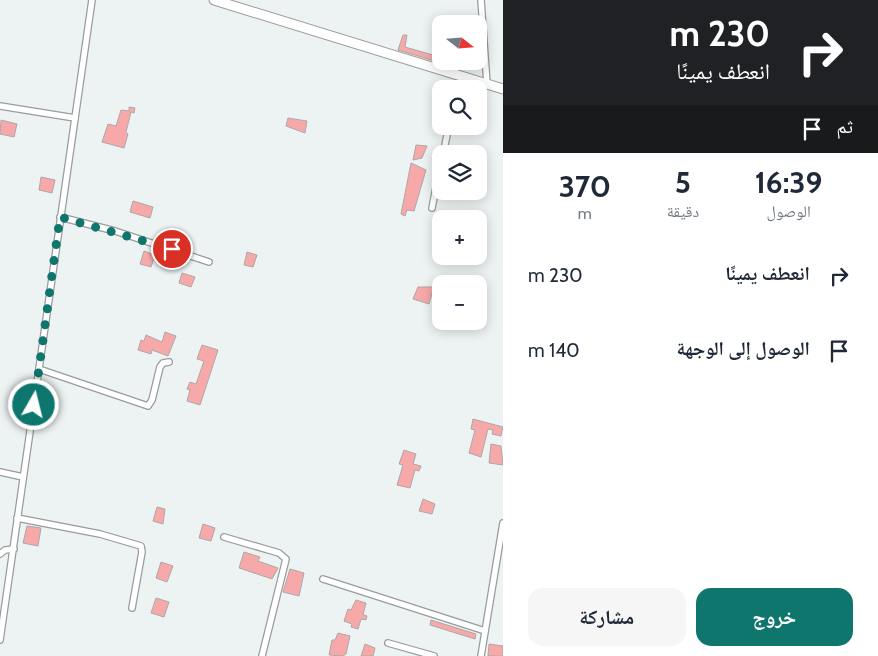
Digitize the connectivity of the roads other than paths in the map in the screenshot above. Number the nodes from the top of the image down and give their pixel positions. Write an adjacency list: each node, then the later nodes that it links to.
1 (92, 0): 11 (street)
2 (214, 0): 4 (street)
3 (481, 0): 7 (street)
4 (462, 76): 5 (street); 6 (street)
5 (461, 80)
6 (474, 80)
7 (487, 80)
8 (487, 84): 9 (street)
9 (503, 89)
10 (0, 106): 11 (street)
11 (75, 118): 14 (street)
12 (434, 200): 13 (street)
13 (432, 208)
14 (60, 217): 15 (street); 17 (street)
15 (209, 262)
16 (169, 362): 17 (street)
17 (39, 369): 19 (street)
18 (0, 472): 19 (street)
19 (23, 477): 20 (street)
20 (17, 518): 23 (street); 26 (street)
21 (503, 524): 27 (street)
22 (224, 538): 30 (street)
23 (14, 550): 24 (street); 28 (street)
24 (0, 554)
25 (323, 579): 27 (street)
26 (132, 608)
27 (485, 631): 32 (street)
28 (0, 640)
29 (388, 643): 31 (street)
30 (262, 656)
31 (434, 656)
32 (481, 656)

